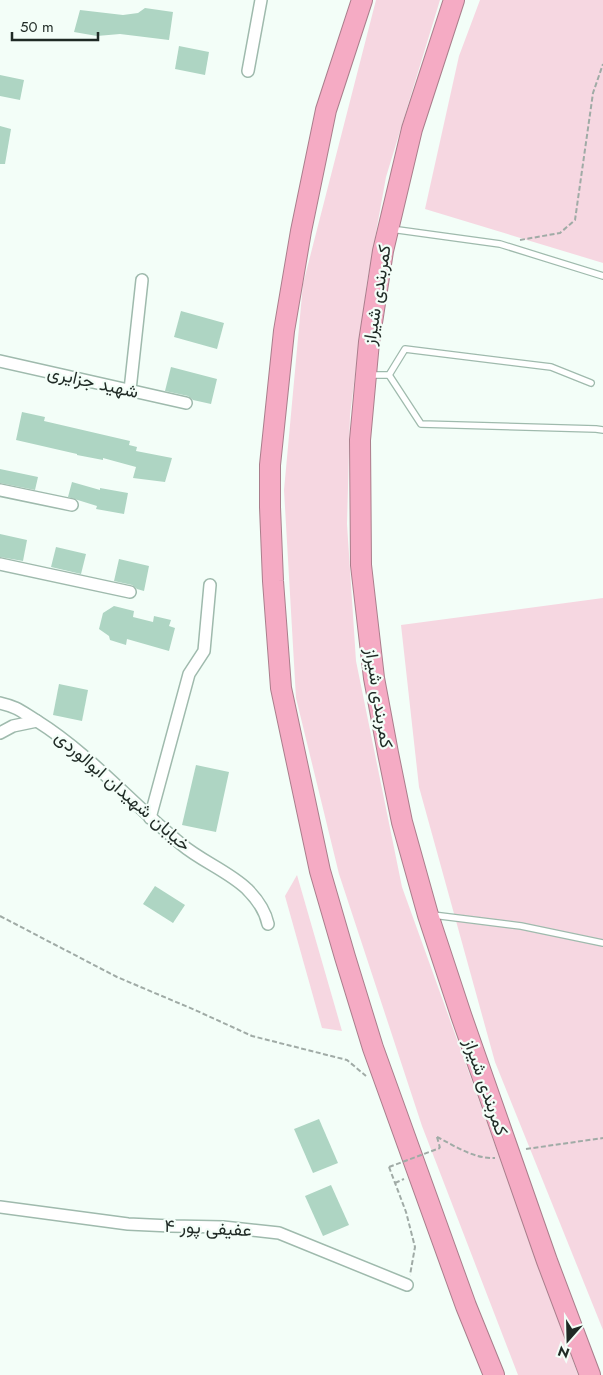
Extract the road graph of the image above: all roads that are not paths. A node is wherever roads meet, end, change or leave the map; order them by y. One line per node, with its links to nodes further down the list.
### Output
1 (261, 0): 4 (street)
2 (362, 0): 29 (highway)
3 (454, 0): 5 (highway, کمربندی شیراز)
4 (248, 72)
5 (388, 229): 6 (lane); 9 (highway, کمربندی شیراز)
6 (603, 276)
7 (142, 280): 12 (street)
8 (0, 361): 12 (street, شهید جزایری)
9 (366, 375): 10 (lane); 24 (highway, کمربندی شیراز)
10 (389, 376): 11 (lane); 14 (lane)
11 (591, 384)
12 (130, 390): 13 (street, شهید جزایری)
13 (186, 403)
14 (603, 430)
15 (0, 490): 16 (street)
16 (72, 505)
17 (0, 564): 19 (street)
18 (210, 585): 23 (street)
19 (130, 592)
20 (0, 703): 21 (street, خیابان شهیدان ابوالوردی)
21 (37, 721): 22 (street, خیابان شهیدان ابوالوردی); 23 (street, خیابان شهیدان ابوالوردی)
22 (0, 732)
23 (150, 818): 25 (street, خیابان شهیدان ابوالوردی)
24 (428, 915): 26 (lane); 30 (highway, کمربندی شیراز)
25 (268, 924)
26 (603, 943)
27 (0, 1207): 28 (street, عفیفی پور ۴)
28 (407, 1285)
29 (494, 1375)
30 (590, 1375)

